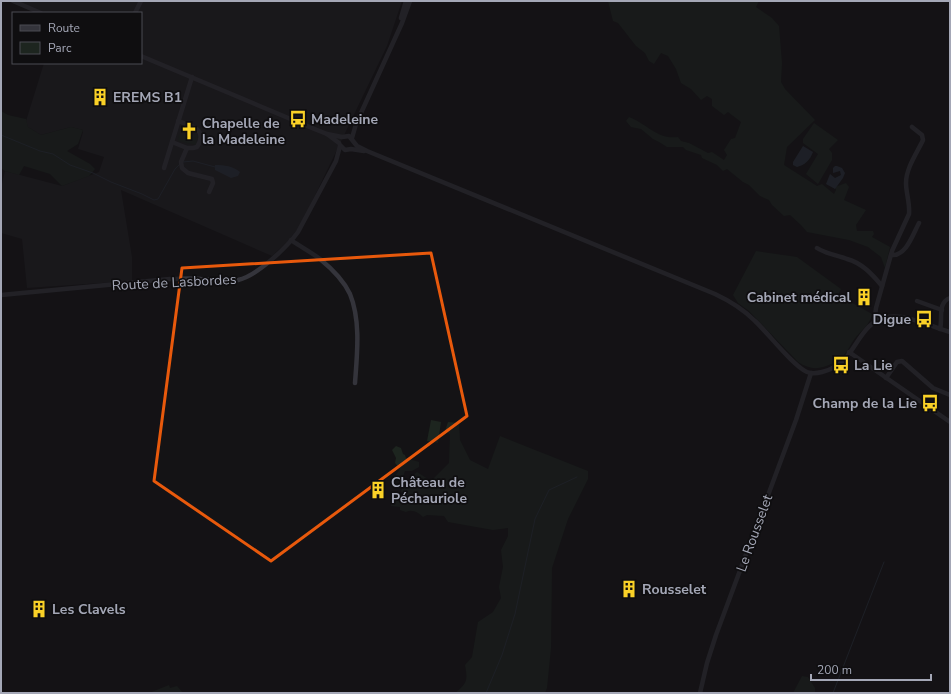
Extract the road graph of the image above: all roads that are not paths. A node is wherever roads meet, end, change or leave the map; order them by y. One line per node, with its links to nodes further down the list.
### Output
1 (13, 1): 5 (street)
2 (141, 1): 6 (street)
3 (406, 1): 7 (street)
4 (410, 1): 7 (street)
5 (39, 12)
6 (136, 12)
7 (396, 37): 13 (street)
8 (142, 56): 9 (street)
9 (192, 77): 10 (street); 12 (street)
10 (178, 122): 14 (street); 16 (street)
11 (912, 128): 26 (street)
12 (327, 134): 13 (street); 15 (street)
13 (349, 138): 15 (street, Route de Lasbordes); 17 (street); 19 (street)
14 (172, 142): 16 (street); 21 (street)
15 (340, 145): 18 (street); 20 (street, Route de Lasbordes)
16 (187, 148): 22 (street)
17 (351, 148): 18 (street); 19 (street)
18 (345, 150): 20 (street, Route de Lasbordes)
19 (367, 151): 36 (street)
20 (336, 161): 24 (street, Route de Lasbordes)
21 (164, 168)
22 (209, 192)
23 (919, 223): 26 (street)
24 (291, 240): 28 (street, Route de Lasbordes); 38 (street)
25 (817, 248): 27 (street)
26 (891, 255): 27 (street)
27 (882, 286): 32 (street)
28 (1, 295)
29 (950, 298): 31 (street)
30 (917, 301): 31 (street)
31 (942, 310): 33 (street)
32 (877, 321): 33 (street); 35 (street)
33 (940, 329): 34 (street)
34 (950, 332)
35 (849, 352): 36 (street); 37 (street)
36 (811, 373): 41 (street, Le Rousselet)
37 (886, 378): 39 (street); 40 (street)
38 (355, 383)
39 (950, 395)
40 (950, 422)
41 (700, 693)

